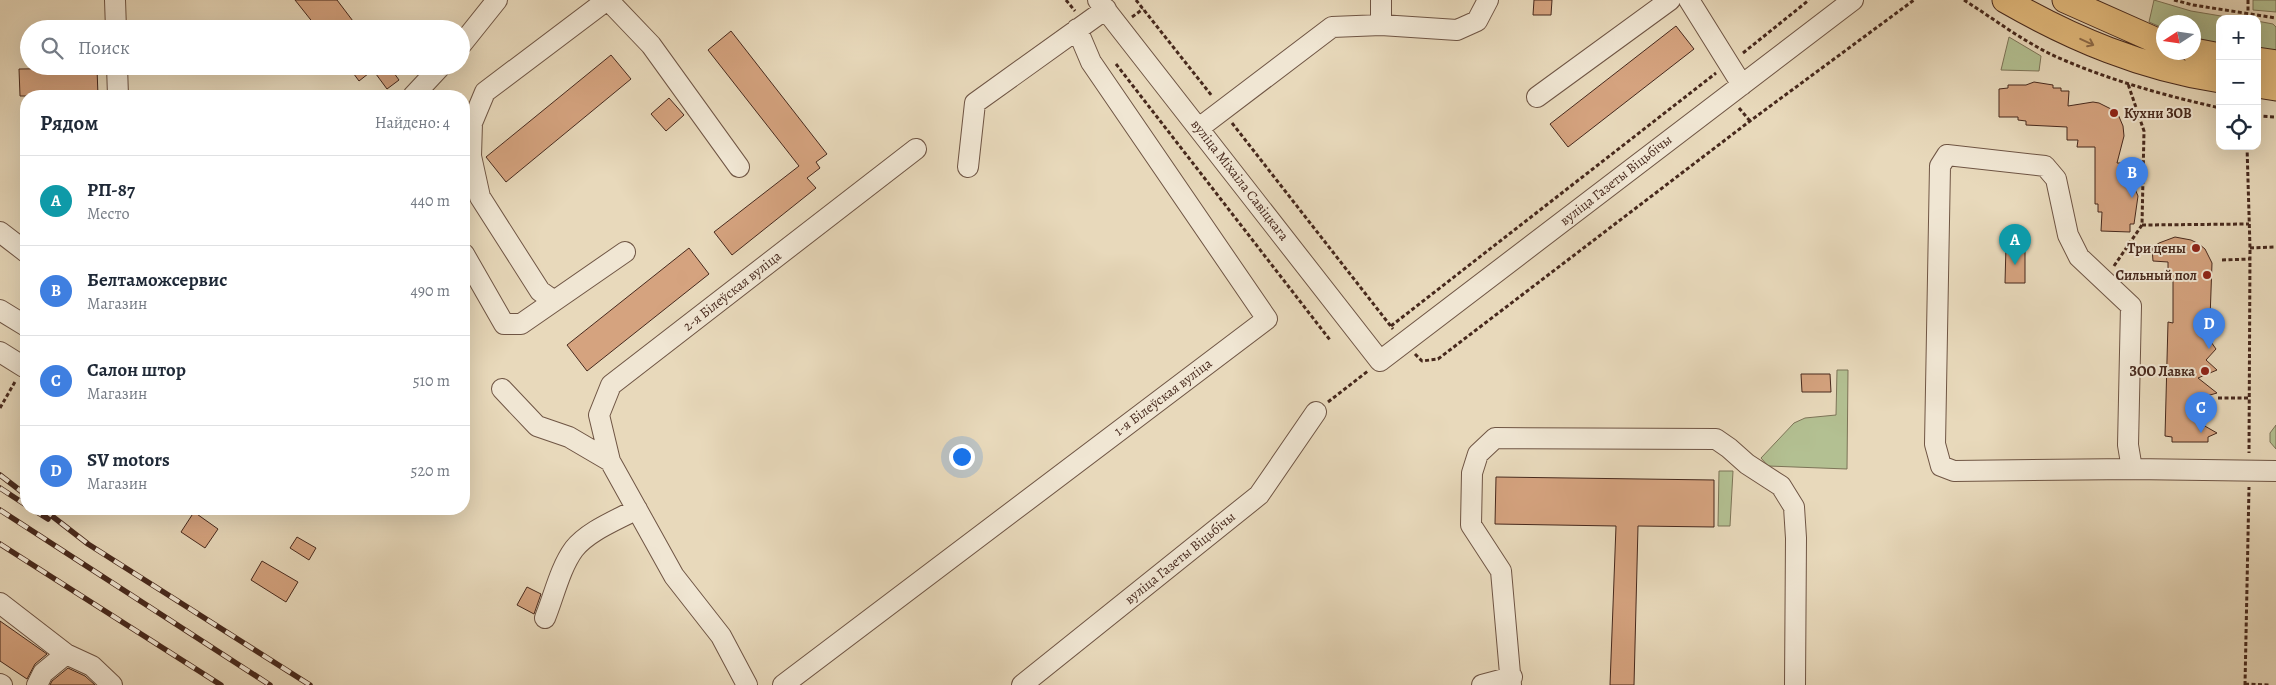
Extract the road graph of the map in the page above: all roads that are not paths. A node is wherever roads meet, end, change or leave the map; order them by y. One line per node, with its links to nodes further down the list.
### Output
1 (114, 0): 12 (street)
2 (497, 0): 15 (street)
3 (608, 0): 33 (street); 38 (street)
4 (1381, 0): 13 (street)
5 (1488, 0): 13 (street)
6 (1670, 0): 29 (street)
7 (1689, 0): 24 (street)
8 (1853, 0): 24 (street, вуліца Газеты Віцьбічы)
9 (2005, 0): 23 (main road, one-way to 23)
10 (2065, 0): 16 (main road)
11 (1102, 5): 14 (street); 30 (street, вуліца Міхаіла Савіцкага)
12 (115, 20)
13 (1381, 25): 30 (street)
14 (1081, 26): 32 (street); 57 (street, 1-я Білеўская вуліца)
15 (470, 33)
16 (2156, 40)
17 (2201, 52): 18 (main road)
18 (2216, 55)
19 (2261, 60): 20 (main road)
20 (2276, 62)
21 (117, 75): 27 (street)
22 (434, 75): 28 (street)
23 (2216, 79)
24 (1742, 85): 42 (street, вуліца Газеты Віцьбічы)
25 (2261, 86): 26 (main road)
26 (2276, 88)
27 (118, 90)
28 (421, 90)
29 (1537, 97)
30 (1199, 128): 42 (street, вуліца Міхаіла Савіцкага)
31 (916, 149): 46 (street, 2-я Білеўская вуліца)
32 (968, 166)
33 (739, 167)
34 (0, 232): 35 (street)
35 (20, 247)
36 (625, 252): 38 (street)
37 (470, 264): 38 (street)
38 (554, 301)
39 (0, 310): 40 (street)
40 (20, 322)
41 (0, 352): 43 (street)
42 (1380, 361)
43 (20, 362)
44 (502, 389): 46 (street)
45 (1316, 412): 58 (street, вуліца Газеты Віцьбічы)
46 (610, 461): 49 (street)
47 (2132, 469): 47 (street); 48 (street)
48 (2276, 470)
49 (637, 509): 51 (street); 56 (street)
50 (0, 603): 52 (street)
51 (545, 618)
52 (66, 654): 54 (street); 55 (street)
53 (1511, 681): 59 (street); 60 (street)
54 (37, 685)
55 (112, 685)
56 (747, 685)
57 (783, 685)
58 (1022, 685)
59 (1482, 685)
60 (1795, 685)

